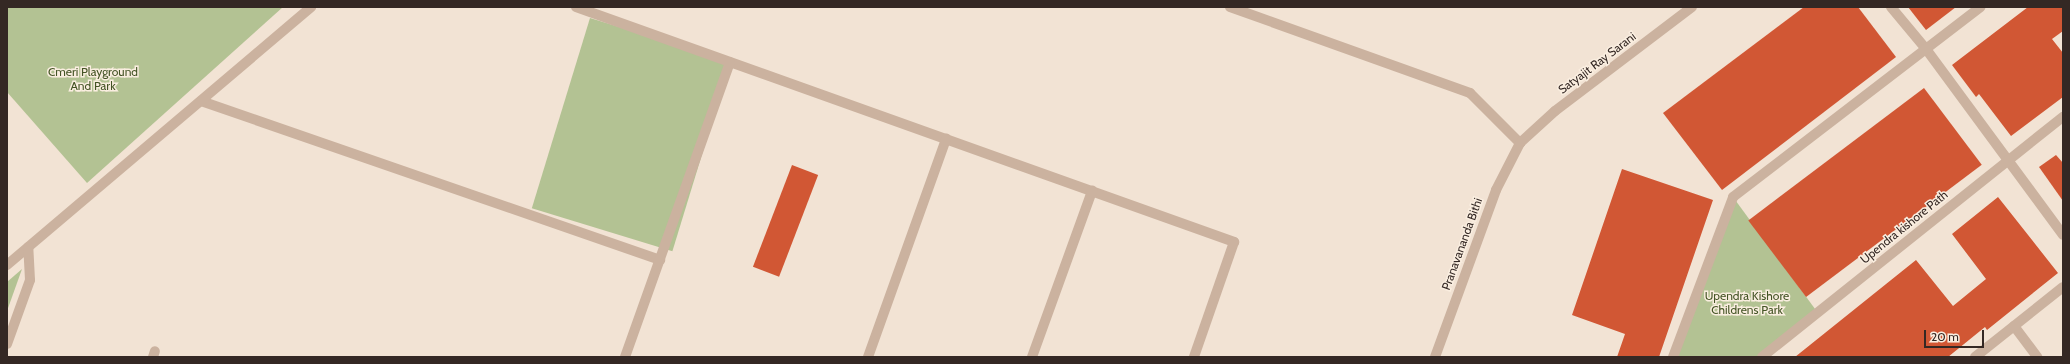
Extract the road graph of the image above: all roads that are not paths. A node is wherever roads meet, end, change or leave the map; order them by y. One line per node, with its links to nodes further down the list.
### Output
1 (311, 7): 9 (street)
2 (576, 7): 8 (street)
3 (1230, 7): 12 (street)
4 (1692, 7): 12 (street, Satyajit Ray Sarani)
5 (1891, 7): 7 (street)
6 (1981, 7): 7 (street)
7 (1926, 49): 13 (street); 27 (street)
8 (730, 62): 11 (street); 17 (street)
9 (201, 101): 16 (street); 17 (street)
10 (2063, 116): 13 (street, Upendra kishore Path)
11 (946, 139): 14 (street); 23 (street)
12 (1520, 143): 26 (street, Pranavananda Bithi)
13 (2007, 162): 15 (street); 28 (street, Upendra kishore Path)
14 (1092, 191): 24 (street); 25 (street)
15 (2063, 235)
16 (28, 246): 18 (street); 21 (street)
17 (660, 260): 22 (street)
18 (7, 265)
19 (2063, 287): 20 (street)
20 (2014, 326): 29 (street); 30 (street)
21 (7, 344)
22 (625, 357)
23 (868, 357)
24 (1032, 357)
25 (1194, 357)
26 (1434, 357)
27 (1673, 357)
28 (1762, 357)
29 (1975, 357)
30 (2037, 357)

